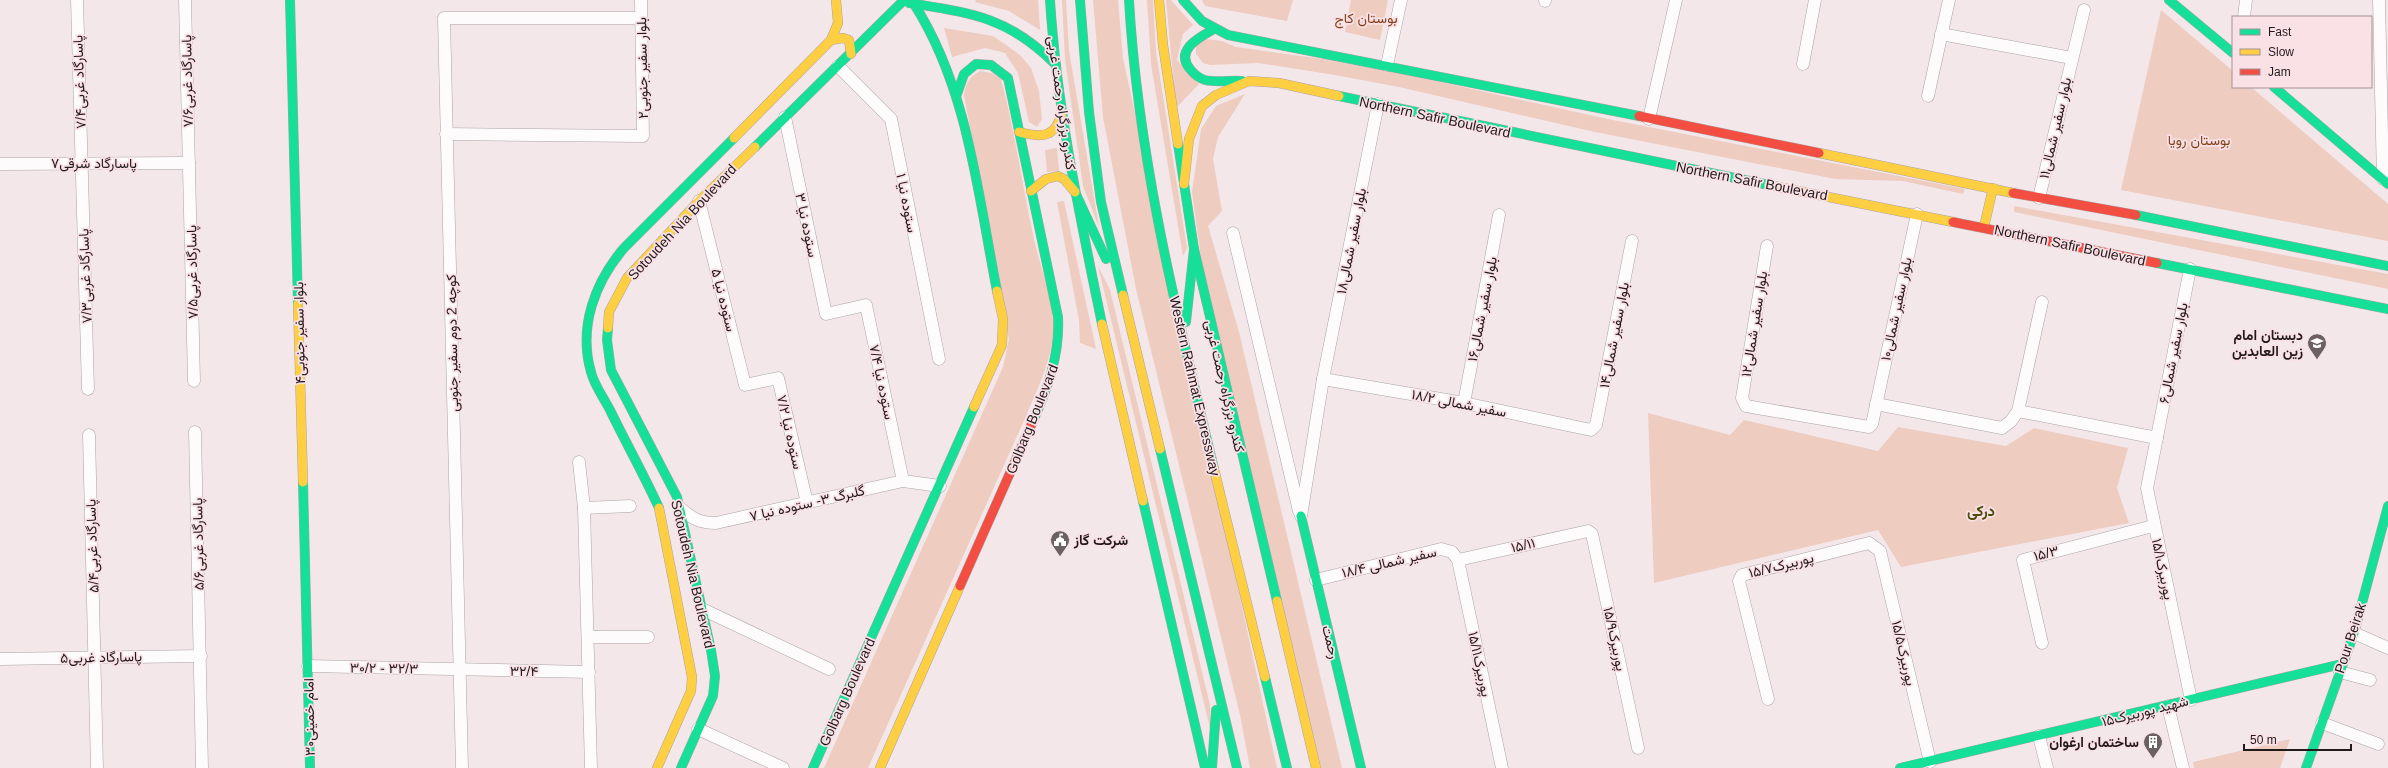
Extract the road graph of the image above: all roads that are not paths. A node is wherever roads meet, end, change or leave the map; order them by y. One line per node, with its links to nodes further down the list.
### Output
1 (77, 0): 45 (street, پاسارگاد غربی۷/۴)
2 (185, 0): 46 (street, پاسارگاد غربی۷/۶)
3 (290, 0): 107 (main road, بلوار سفیر جنوبی۴)
4 (641, 0): 24 (street, بلوار سفیر جنوبی۲)
5 (836, 0): 27 (main road, Sotoudeh Nia Boulevard)
6 (1050, 0): 31 (main road, کندرو بزرگراه رحمت غربی)
7 (1080, 0): 67 (main road)
8 (1129, 0): 70 (main road, Western Rahmat Expressway)
9 (1159, 0): 49 (main road, کندرو بزرگراه رحمت غربی)
10 (1183, 0): 25 (main road)
11 (1401, 0): 33 (street)
12 (1676, 0): 42 (street)
13 (1815, 0): 32 (street)
14 (1949, 0): 26 (street)
15 (2169, 0): 28 (main road)
16 (2246, 0): 23 (street)
17 (2379, 0): 48 (street)
18 (898, 1): 20 (main road); 29 (main road, Sotoudeh Nia Boulevard)
19 (966, 2): 21 (main road)
20 (914, 4): 21 (main road); 37 (main road, Golbarg Boulevard)
21 (942, 9): 31 (main road)
22 (2084, 10): 30 (street, بلوار سفیر شمالی۱۱)
23 (2244, 16)
24 (641, 18): 44 (street, کوچه 2 دوم سفیر جنوبی); 44 (street, بلوار سفیر جنوبی۲)
25 (1214, 29): 33 (main road); 35 (main road)
26 (1941, 34): 30 (street); 38 (street)
27 (831, 40): 29 (main road); 130 (main road, Sotoudeh Nia Boulevard)
28 (2232, 52)
29 (851, 54): 34 (main road, Sotoudeh Nia Boulevard)
30 (2072, 58): 53 (street, بلوار سفیر شمالی۱۱)
31 (1054, 63): 40 (main road, کندرو بزرگراه رحمت غربی)
32 (1804, 64)
33 (1387, 65): 42 (main road)
34 (838, 66): 41 (main road, Sotoudeh Nia Boulevard); 71 (street, ستوده نیا ۱)
35 (1249, 81): 39 (main road, Northern Safir Boulevard); 49 (main road, Northern Safir Boulevard)
36 (2275, 88): 48 (main road)
37 (957, 94): 43 (main road, Golbarg Boulevard); 86 (main road, Golbarg Boulevard)
38 (1928, 96)
39 (1378, 104): 55 (main road, Northern Safir Boulevard); 72 (street, بلوار سفیر شمالی۱۸)
40 (1062, 113): 43 (main road); 52 (main road, کندرو بزرگراه رحمت غربی)
41 (785, 117): 54 (main road, Sotoudeh Nia Boulevard); 69 (street, ستوده نیا ۳)
42 (1649, 120): 50 (main road)
43 (1019, 132): 51 (main road, Golbarg Boulevard)
44 (446, 134): 109 (street, کوچه 2 دوم سفیر جنوبی)
45 (82, 163): 46 (street, پاسارگاد شرقی۷); 47 (street, پاسارگاد شرقی۷); 75 (street, پاسارگاد غربی۷/۳)
46 (189, 163): 73 (street, پاسارگاد غربی۷/۵)
47 (0, 164)
48 (2386, 182)
49 (1184, 184): 61 (main road, کندرو بزرگراه رحمت غربی)
50 (1993, 188): 53 (main road); 57 (main road)
51 (1031, 191): 52 (main road); 134 (main road, Golbarg Boulevard)
52 (1075, 192): 67 (main road); 135 (main road, کندرو بزرگراه رحمت غربی)
53 (2039, 198): 62 (main road)
54 (699, 201): 74 (street, ستوده نیا ۵); 90 (main road, Sotoudeh Nia Boulevard)
55 (1916, 214): 57 (main road, Northern Safir Boulevard); 78 (street, بلوار سفیر شمالی۱۰)
56 (1499, 215): 77 (street, بلوار سفیر شمالی۱۶)
57 (1984, 227): 65 (main road, Northern Safir Boulevard)
58 (1233, 233): 92 (street)
59 (1632, 241): 80 (street, بلوار سفیر شمالی۱۴)
60 (1767, 246): 76 (street, بلوار سفیر شمالی۱۲)
61 (1194, 249): 70 (main road); 139 (main road, کندرو بزرگراه رحمت غربی)
62 (2345, 258): 63 (main road); 64 (main road)
63 (2388, 259)
64 (2388, 266)
65 (2190, 269): 68 (main road, Northern Safir Boulevard); 83 (street, بلوار سفیر شمالی۶)
66 (2042, 302): 79 (street)
67 (1128, 308): 113 (main road)
68 (2388, 309)
69 (844, 310): 85 (street, ستوده نیا ۷/۴)
70 (1184, 338): 138 (main road, Western Rahmat Expressway)
71 (938, 359)
72 (1323, 379): 77 (street, سفیر شمالی ۱۸/۲); 92 (street, بلوار سفیر شمالی۱۸)
73 (194, 381)
74 (761, 382): 87 (street, ستوده نیا ۷/۲)
75 (88, 389)
76 (1743, 402): 78 (street, بلوار سفیر شمالی۱۰)
77 (1464, 403): 80 (street, سفیر شمالی ۱۸/۲)
78 (1876, 404): 79 (street)
79 (2018, 411): 83 (street)
80 (1594, 428)
81 (196, 432): 104 (street, پاسارگاد غربی۵/۶)
82 (89, 435): 105 (street, پاسارگاد غربی۵/۴)
83 (2157, 438): 93 (street, پوربیرک۱۵/۱)
84 (579, 462): 91 (street)
85 (903, 481): 86 (street, گلبرگ ۳- ستوده نیا ۷); 87 (street, گلبرگ ۳- ستوده نیا ۷)
86 (940, 486): 133 (main road, Golbarg Boulevard)
87 (807, 503): 90 (street, گلبرگ ۳- ستوده نیا ۷)
88 (630, 506): 91 (street)
89 (2388, 506): 99 (main road, Pour Beirak)
90 (679, 507): 98 (main road, Sotoudeh Nia Boulevard)
91 (584, 508): 100 (street)
92 (1300, 516): 97 (main road, رحمت)
93 (2153, 526): 102 (street, ۱۵/۳); 115 (street, پوربیرک۱۵/۱)
94 (1588, 531): 96 (street, ۱۵/۱۱); 121 (street, پوربیرک۱۵/۹)
95 (1874, 546): 114 (street, پوربیرک۱۵/۷); 122 (street, پوربیرک۱۵/۵)
96 (1458, 560): 97 (street, سفیر شمالی ۱۸/۴); 141 (street, پوربیرک۱۵/۱۱)
97 (1316, 580): 140 (main road, رحمت)
98 (702, 610): 110 (street); 118 (main road, Sotoudeh Nia Boulevard)
99 (2354, 633): 103 (street); 108 (main road, Pour Beirak)
100 (588, 637): 101 (street); 111 (street)
101 (648, 637)
102 (2042, 643)
103 (2388, 648)
104 (201, 656): 105 (street, پاسارگاد غربی۵); 126 (street, پاسارگاد غربی۵/۶)
105 (95, 658): 106 (street, پاسارگاد غربی۵); 125 (street, پاسارگاد غربی۵/۴)
106 (0, 659)
107 (308, 666): 109 (street, ۳۰/۲ - ۳۲/۳); 127 (main road, امام خمینی۳۰)
108 (2341, 668): 112 (street); 115 (main road, شهید پوربیرک۱۵); 117 (main road, Pour Beirak)
109 (460, 669): 111 (street, ۳۲/۴); 128 (street, کوچه 2 دوم سفیر جنوبی)
110 (829, 669)
111 (589, 672): 129 (street)
112 (2370, 680)
113 (1218, 692): 136 (main road); 137 (main road)
114 (1768, 699)
115 (2191, 700): 116 (main road, شهید پوربیرک۱۵)
116 (2168, 706): 119 (main road, شهید پوربیرک۱۵); 143 (street)
117 (2322, 723): 120 (street); 124 (main road, Pour Beirak)
118 (698, 729): 131 (main road, Sotoudeh Nia Boulevard); 132 (street)
119 (2039, 736): 122 (main road, شهید پوربیرک۱۵); 142 (street)
120 (2378, 744)
121 (1638, 748)
122 (1930, 762): 123 (main road, شهید پوربیرک۱۵)
123 (1905, 767)
124 (2308, 767)
125 (97, 768)
126 (202, 768)
127 (310, 768)
128 (462, 768)
129 (591, 768)
130 (657, 768)
131 (681, 768)
132 (783, 768)
133 (813, 768)
134 (880, 768)
135 (1205, 768)
136 (1212, 768)
137 (1237, 768)
138 (1287, 768)
139 (1316, 768)
140 (1361, 768)
141 (1502, 768)
142 (2047, 768)
143 (2184, 768)

